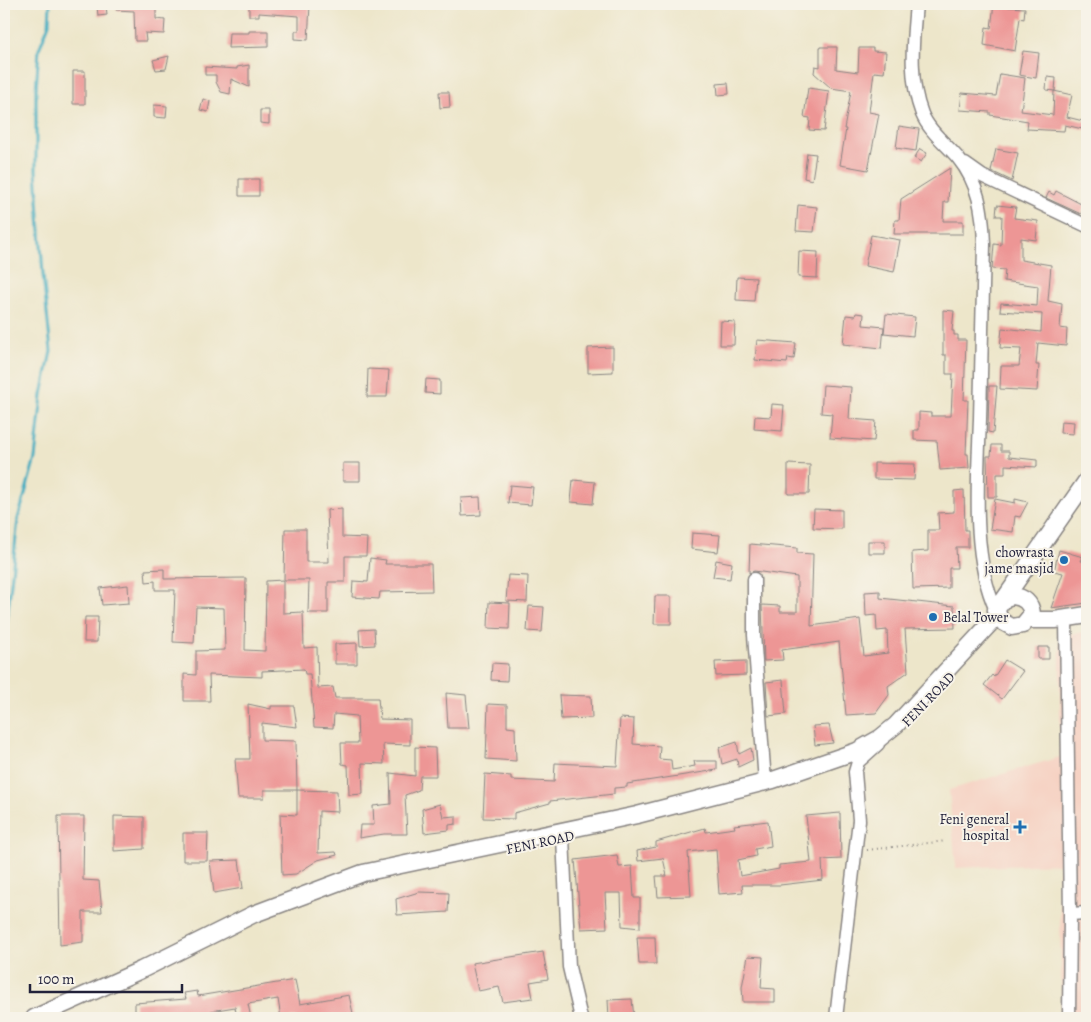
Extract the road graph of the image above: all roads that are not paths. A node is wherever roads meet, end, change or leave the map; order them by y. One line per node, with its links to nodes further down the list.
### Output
1 (916, 4): 2 (street)
2 (959, 160): 3 (street); 7 (street)
3 (1087, 226)
4 (1087, 480): 7 (main road)
5 (1087, 492): 7 (main road, FENI ROAD)
6 (754, 579): 12 (street)
7 (1004, 608): 10 (main road); 10 (main road); 11 (main road, FENI ROAD); 12 (main road)
8 (1087, 615): 9 (main road)
9 (1066, 619): 10 (main road); 15 (street)
10 (1029, 620)
11 (878, 744): 13 (main road, FENI ROAD); 19 (street)
12 (765, 782): 16 (main road)
13 (563, 837): 17 (main road, FENI ROAD); 18 (street)
14 (1087, 913): 15 (street)
15 (1070, 914): 20 (street)
16 (34, 1018)
17 (47, 1018)
18 (581, 1018)
19 (836, 1018)
20 (1068, 1018)

